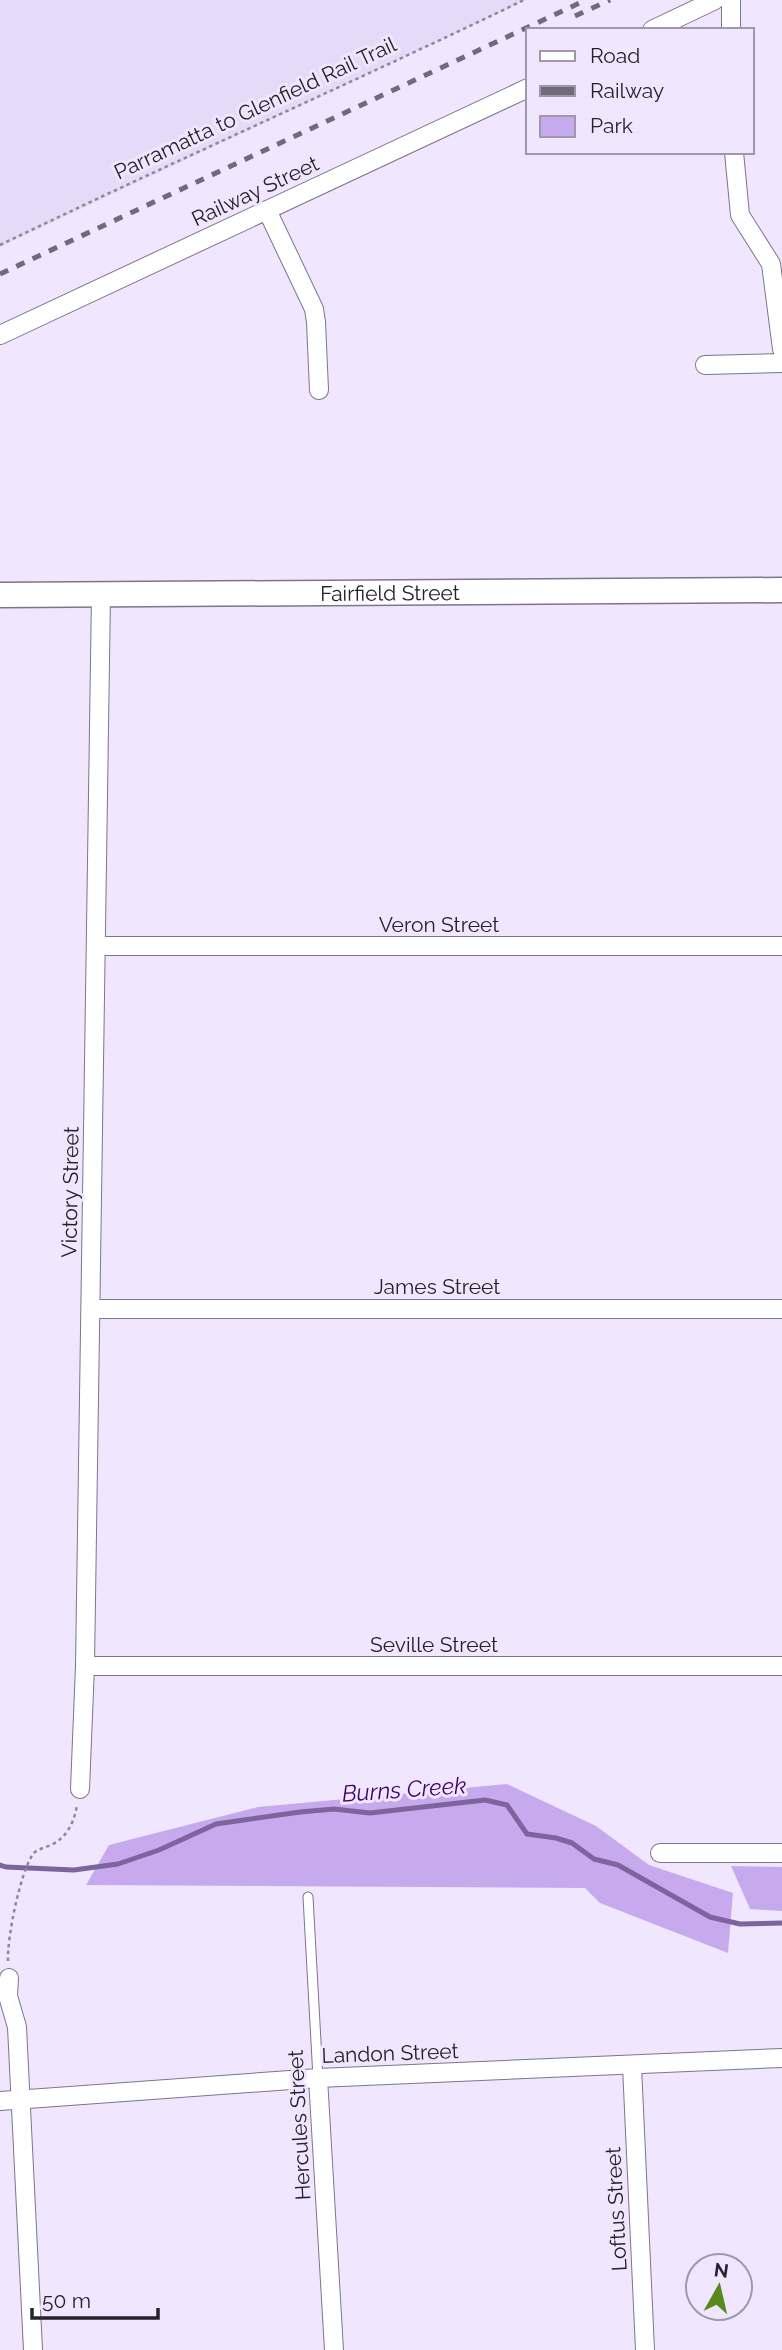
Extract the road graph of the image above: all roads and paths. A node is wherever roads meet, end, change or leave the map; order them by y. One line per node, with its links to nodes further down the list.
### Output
1 (524, 0): 9 (path, Parramatta to Glenfield Rail Trail)
2 (715, 0): 4 (street)
3 (730, 0): 5 (street)
4 (656, 28)
5 (731, 28)
6 (526, 89): 8 (street, Railway Street)
7 (734, 154): 11 (street)
8 (267, 210): 10 (street, Railway Street); 14 (street)
9 (0, 245)
10 (0, 335)
11 (782, 349)
12 (782, 363): 13 (street)
13 (705, 365)
14 (319, 390)
15 (782, 590): 16 (main road, Fairfield Street)
16 (101, 594): 17 (main road, Fairfield Street); 18 (street, Victory Street)
17 (0, 595)
18 (96, 946): 19 (street, Veron Street); 20 (street, Victory Street)
19 (782, 946)
20 (91, 1309): 21 (street, James Street); 22 (street, Victory Street)
21 (782, 1309)
22 (85, 1666): 23 (street, Seville Street); 24 (street, Victory Street)
23 (782, 1666)
24 (80, 1790): 28 (path)
25 (660, 1853): 26 (street)
26 (782, 1853)
27 (309, 1898): 31 (lane, Hercules Street)
28 (9, 1978): 32 (street)
29 (782, 2058): 30 (street, Landon Street)
30 (632, 2066): 31 (street, Landon Street); 36 (street, Loftus Street)
31 (318, 2078): 32 (street, Landon Street); 35 (street, Hercules Street)
32 (22, 2100): 33 (street, Landon Street); 34 (street)
33 (0, 2101)
34 (33, 2350)
35 (334, 2350)
36 (645, 2350)

